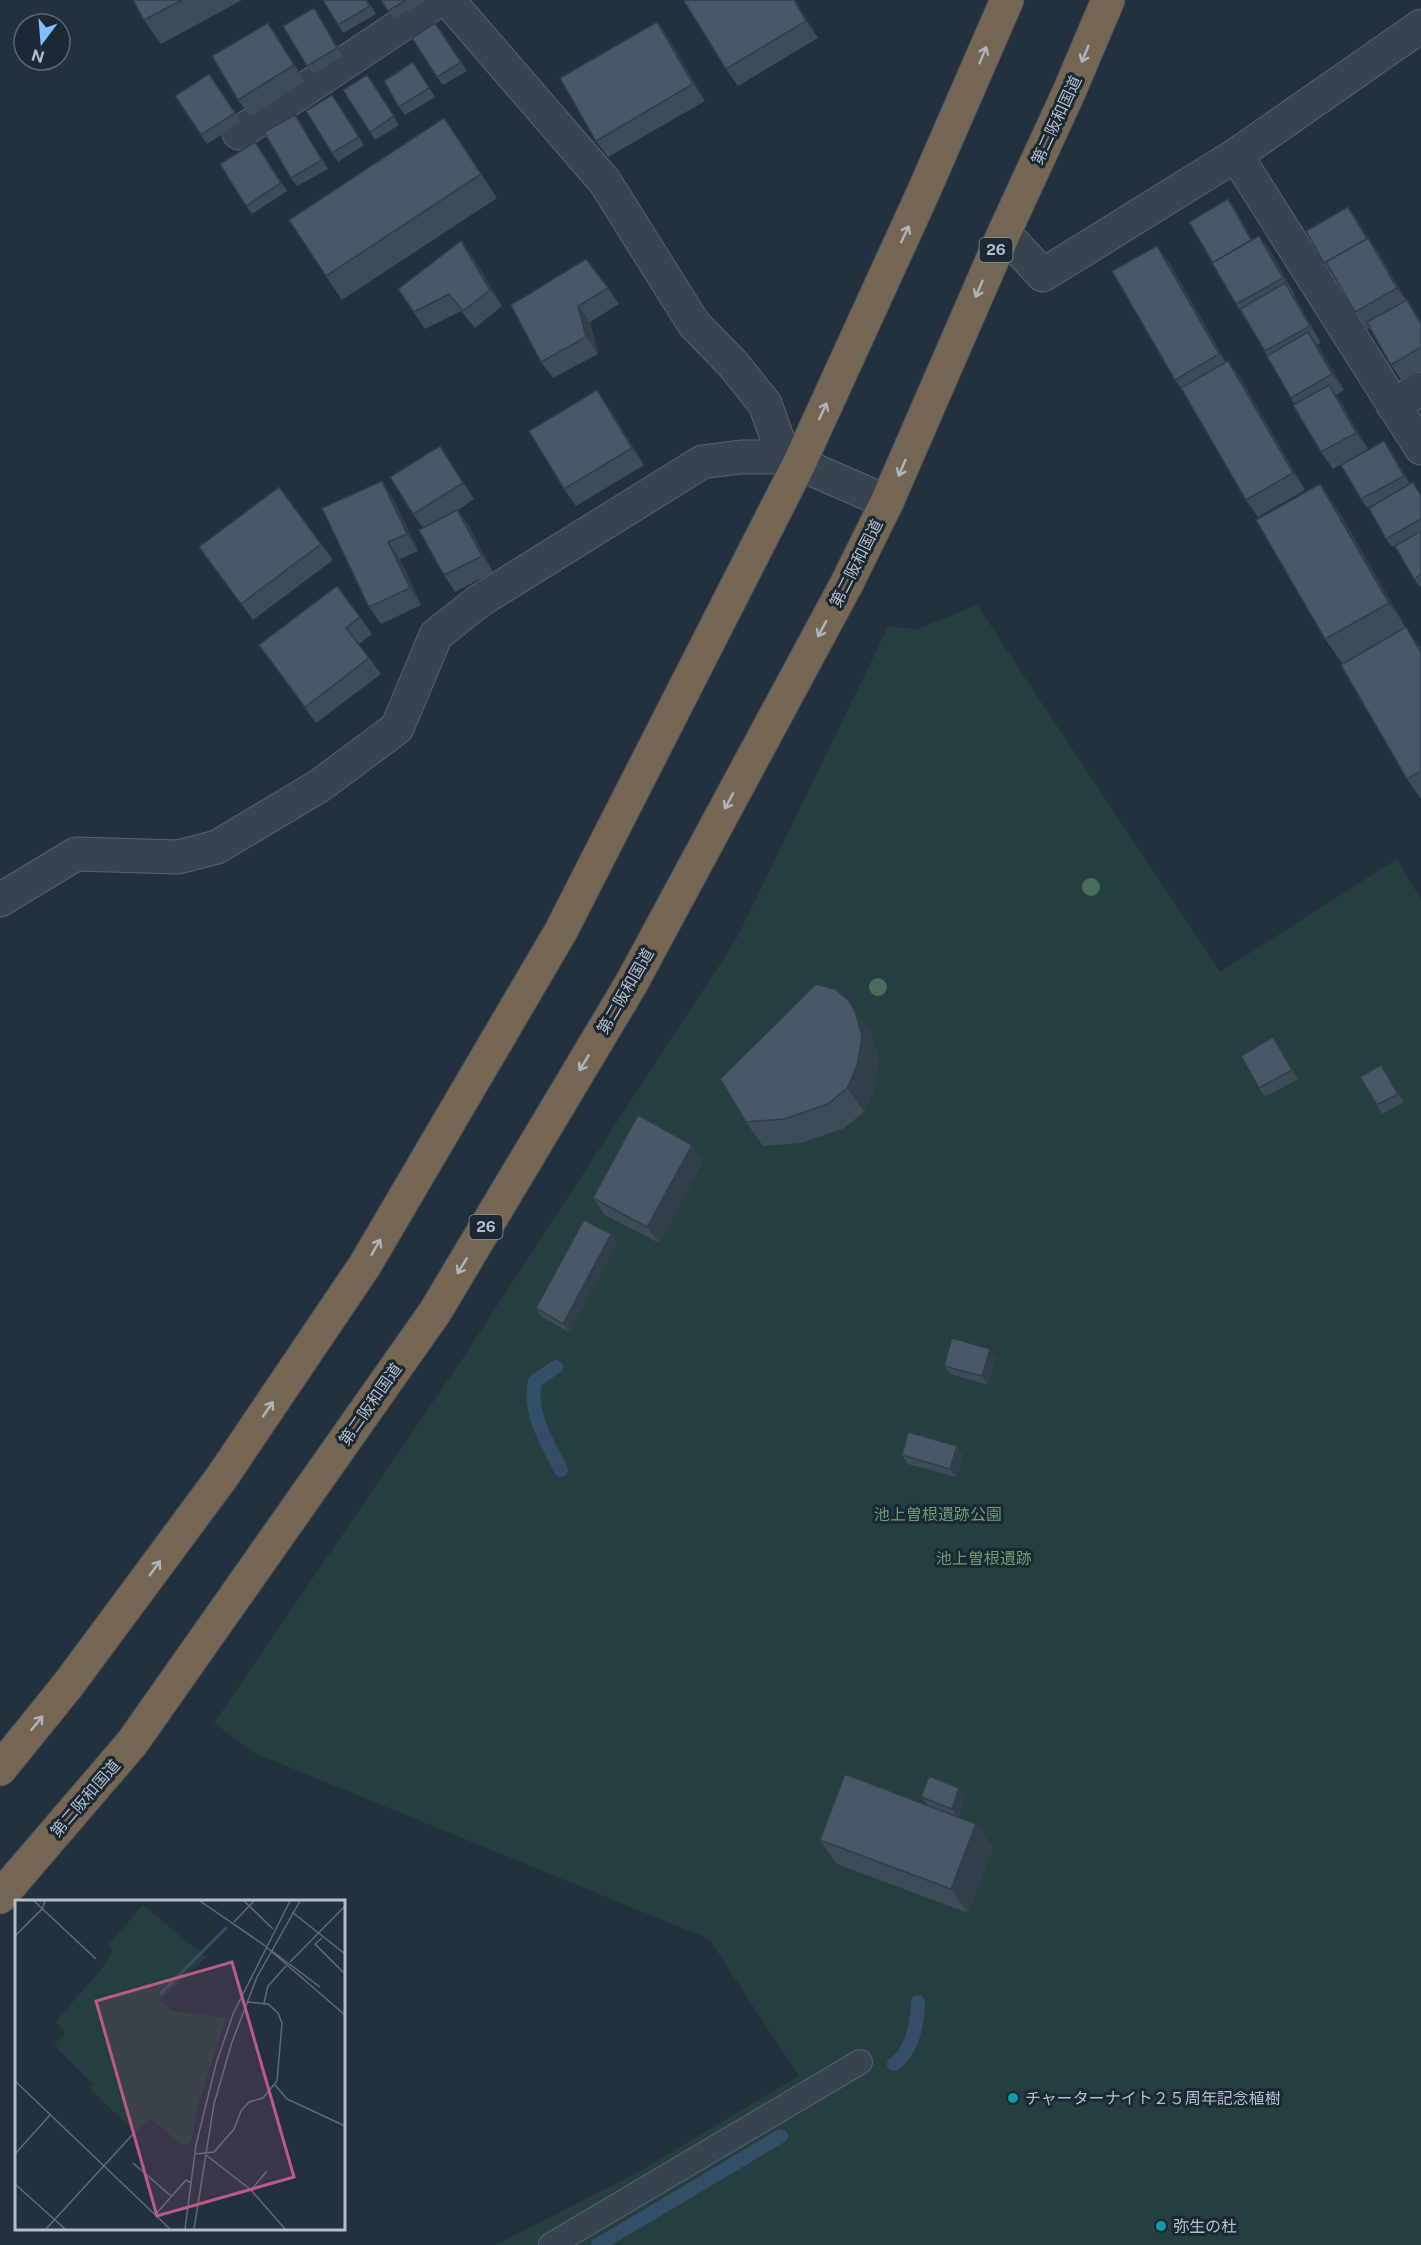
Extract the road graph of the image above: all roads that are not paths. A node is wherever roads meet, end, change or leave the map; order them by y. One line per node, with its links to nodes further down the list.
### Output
1 (439, 0): 6 (street)
2 (448, 0): 11 (street)
3 (1007, 0): 11 (highway, one-way to 3)
4 (1108, 0): 8 (highway, 第二阪和国道 / 26, one-way to 8)
5 (1421, 26): 7 (street)
6 (240, 133)
7 (1236, 155): 8 (street); 9 (street)
8 (1004, 233): 12 (highway, 第二阪和国道 / 26, one-way to 12)
9 (1407, 397): 10 (street)
10 (1421, 448)
11 (791, 461): 12 (street); 13 (street); 14 (highway, one-way to 11)
12 (887, 502): 15 (highway, 第二阪和国道 / 26, one-way to 15)
13 (0, 900)
14 (0, 1769)
15 (0, 1897)
16 (860, 2062): 17 (lane)
17 (551, 2245)

